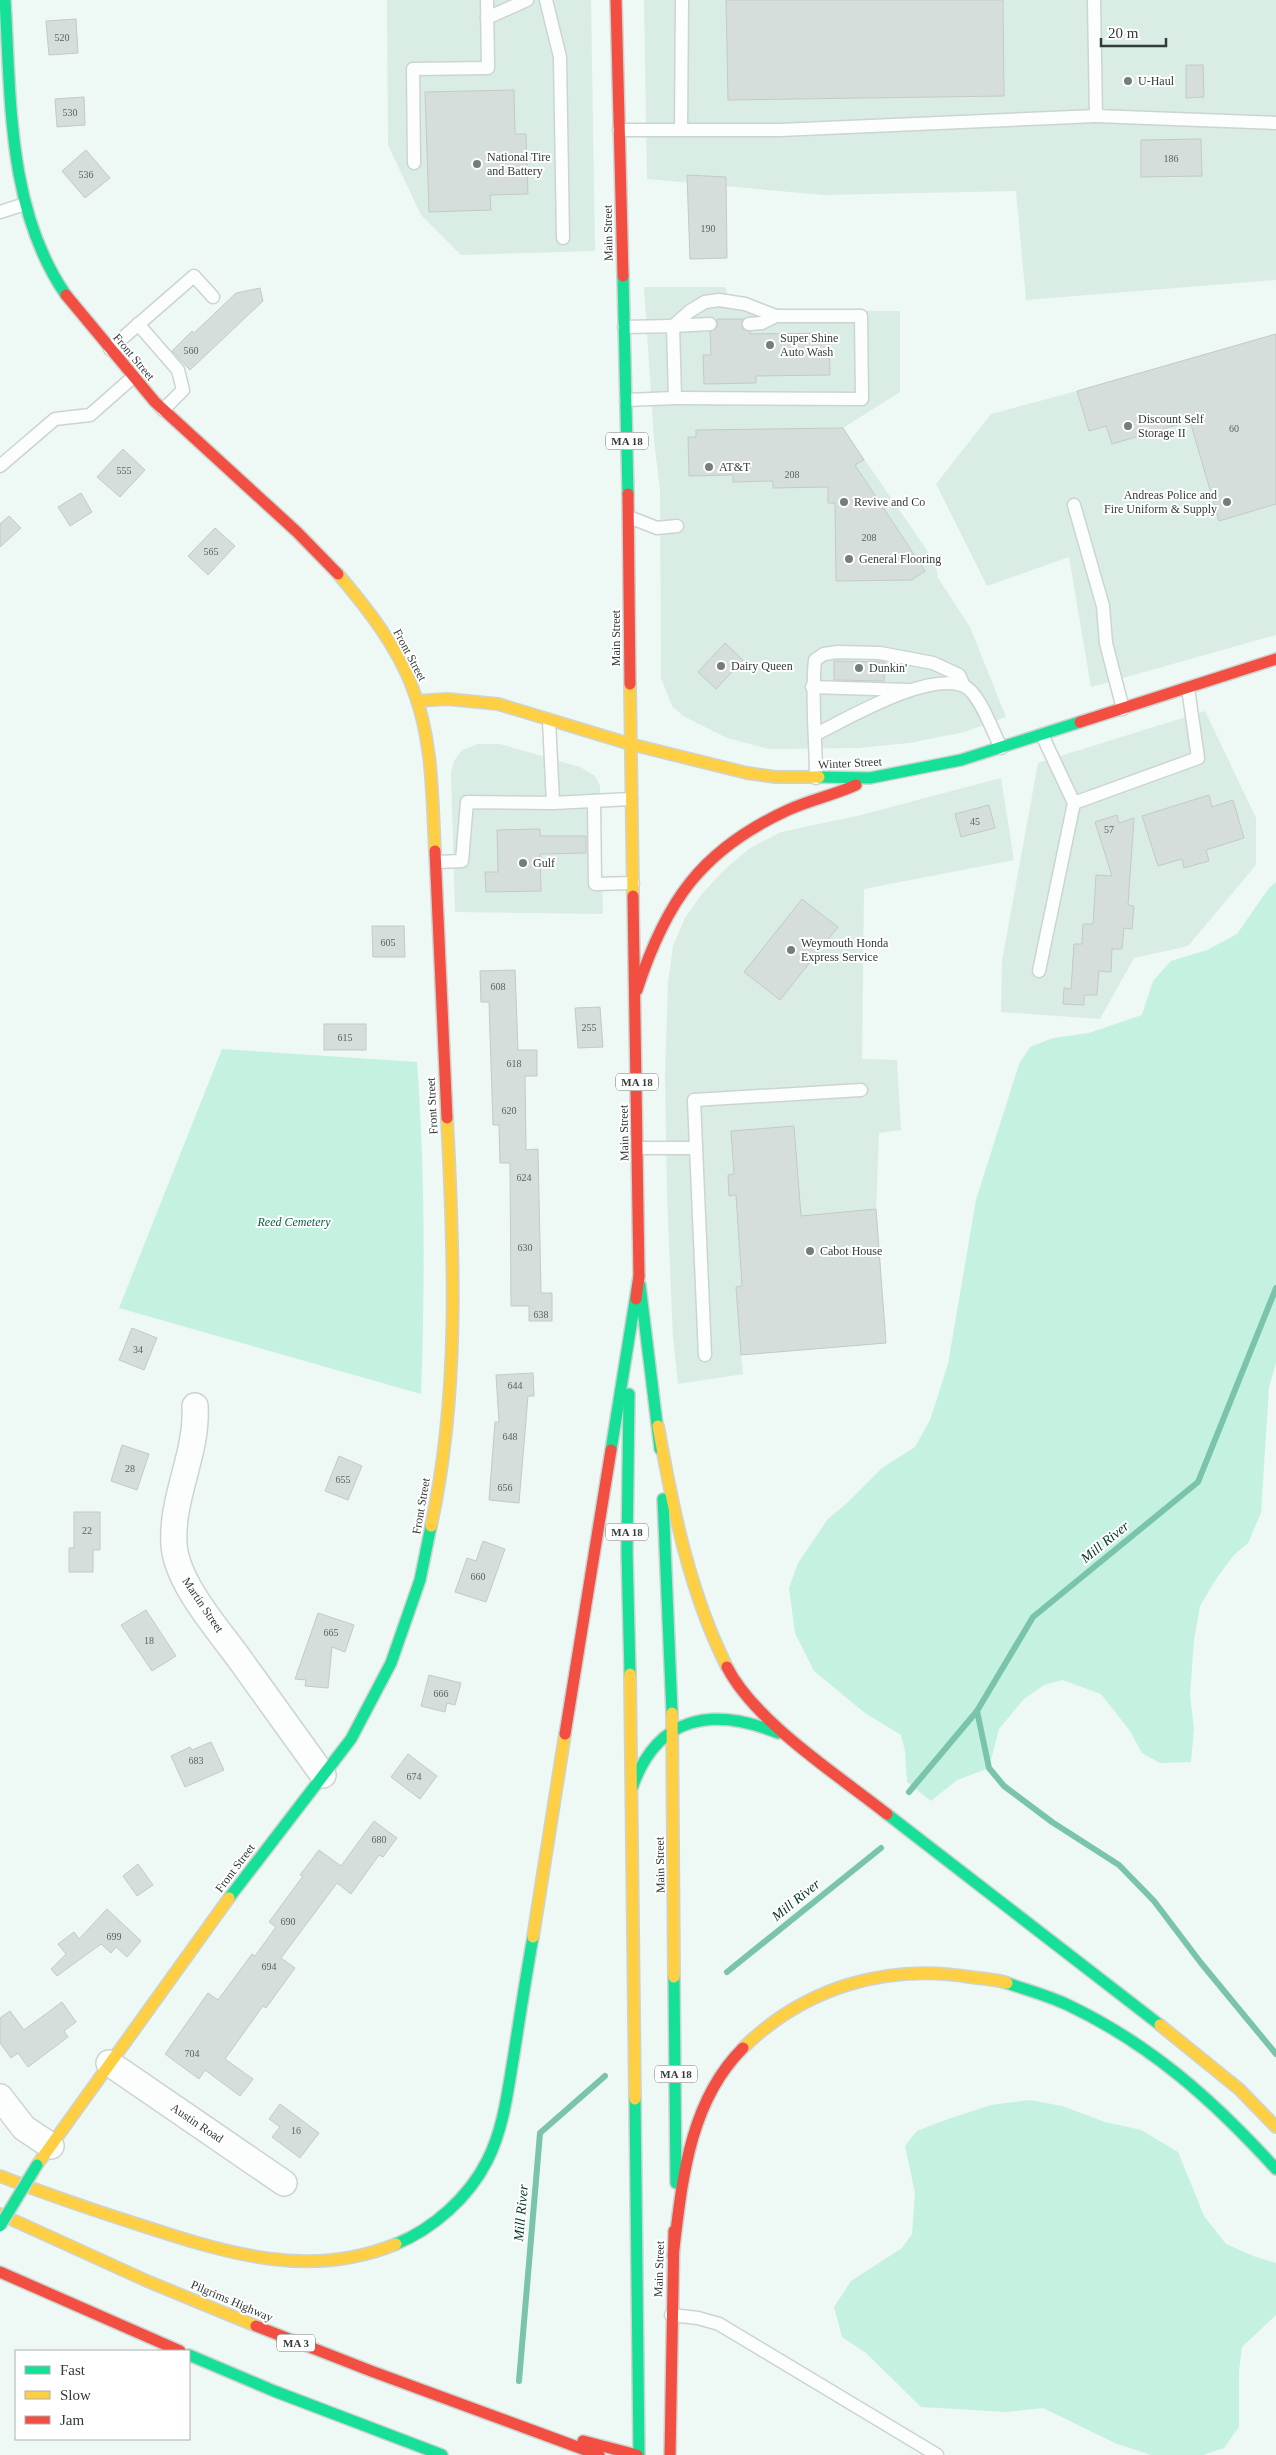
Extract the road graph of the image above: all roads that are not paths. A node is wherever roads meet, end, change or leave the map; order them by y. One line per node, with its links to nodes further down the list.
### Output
1 (5, 0): 10 (main road, Front Street)
2 (487, 0): 8 (lane)
3 (527, 0): 8 (lane)
4 (546, 0): 17 (lane)
5 (616, 0): 12 (main road, Main Street / MA 18)
6 (682, 0): 13 (lane)
7 (1094, 0): 9 (lane)
8 (487, 18): 14 (lane)
9 (1096, 116): 11 (lane); 13 (lane)
10 (7, 117): 15 (main road, Front Street)
11 (1276, 123)
12 (619, 130): 13 (lane); 24 (main road, Main Street / MA 18)
13 (681, 130)
14 (414, 163)
15 (25, 204): 16 (lane); 25 (main road, Front Street)
16 (0, 212)
17 (563, 238)
18 (213, 297): 20 (lane)
19 (776, 316): 22 (lane); 23 (lane); 27 (lane)
20 (138, 324): 25 (lane); 29 (lane)
21 (710, 324): 23 (lane)
22 (749, 324)
23 (673, 326): 24 (lane); 27 (lane)
24 (624, 327): 28 (main road, Main Street / MA 18)
25 (110, 349): 26 (main road, Front Street)
26 (132, 378): 29 (main road, Front Street); 30 (lane)
27 (676, 398): 28 (lane)
28 (626, 400): 32 (main road, Main Street / MA 18)
29 (164, 410): 39 (main road, Front Street)
30 (0, 466)
31 (1074, 505): 40 (lane)
32 (629, 517): 33 (lane); 44 (main road, Main Street / MA 18)
33 (677, 526)
34 (1276, 659): 37 (main road, Winter Street)
35 (964, 686): 36 (lane); 38 (lane); 45 (lane)
36 (812, 687): 38 (lane); 42 (lane)
37 (1188, 688): 40 (main road, Winter Street); 51 (lane)
38 (909, 690): 42 (lane)
39 (417, 701): 41 (main road, Winter Street); 52 (main road, Front Street)
40 (1123, 709): 43 (main road, Winter Street)
41 (549, 720): 44 (main road, Winter Street); 50 (lane)
42 (816, 734): 46 (lane)
43 (1042, 735): 45 (main road, Winter Street); 51 (lane)
44 (630, 744): 46 (main road, Winter Street); 48 (main road, Main Street / MA 18)
45 (1001, 748): 47 (main road, Winter Street)
46 (816, 778): 47 (main road, Winter Street)
47 (870, 778): 55 (main road)
48 (631, 799): 49 (lane); 53 (main road, Main Street / MA 18)
49 (594, 801): 50 (lane); 53 (lane)
50 (553, 802): 52 (lane)
51 (1074, 802): 54 (lane)
52 (436, 862): 65 (main road, Front Street)
53 (633, 883): 55 (main road, Main Street / MA 18)
54 (1039, 971)
55 (635, 997): 57 (main road, Main Street / MA 18)
56 (860, 1090): 58 (lane)
57 (638, 1148): 58 (lane); 59 (main road, Main Street / MA 18)
58 (696, 1148): 60 (lane)
59 (639, 1276): 62 (main road, Main Street / MA 18); 66 (main road, Main Street / MA 18); 72 (main road)
60 (704, 1355)
61 (195, 1406): 65 (street, Martin Street)
62 (658, 1426): 63 (main road, Main Street / MA 18); 64 (main road)
63 (672, 1730): 64 (main road); 66 (main road); 76 (main road, Main Street / MA 18)
64 (805, 1750): 69 (main road)
65 (323, 1775): 67 (main road, Front Street)
66 (632, 1788): 84 (main road, Main Street / MA 18)
67 (109, 2063): 70 (main road, Front Street); 73 (street, Austin Road)
68 (0, 2097): 70 (street)
69 (1276, 2127)
70 (44, 2156): 75 (main road, Front Street, bridge)
71 (1276, 2168): 76 (main road)
72 (0, 2176)
73 (284, 2183)
74 (0, 2214): 81 (main road, Pilgrims Highway / MA 3)
75 (0, 2226)
76 (673, 2256): 78 (main road, Main Street / MA 18)
77 (0, 2272): 79 (main road)
78 (671, 2315): 85 (main road, Main Street / MA 18); 86 (lane)
79 (178, 2350)
80 (190, 2355): 82 (main road)
81 (437, 2397): 83 (main road, Pilgrims Highway / MA 3); 84 (main road)
82 (442, 2455)
83 (599, 2455)
84 (638, 2455)
85 (670, 2455)
86 (937, 2455)

